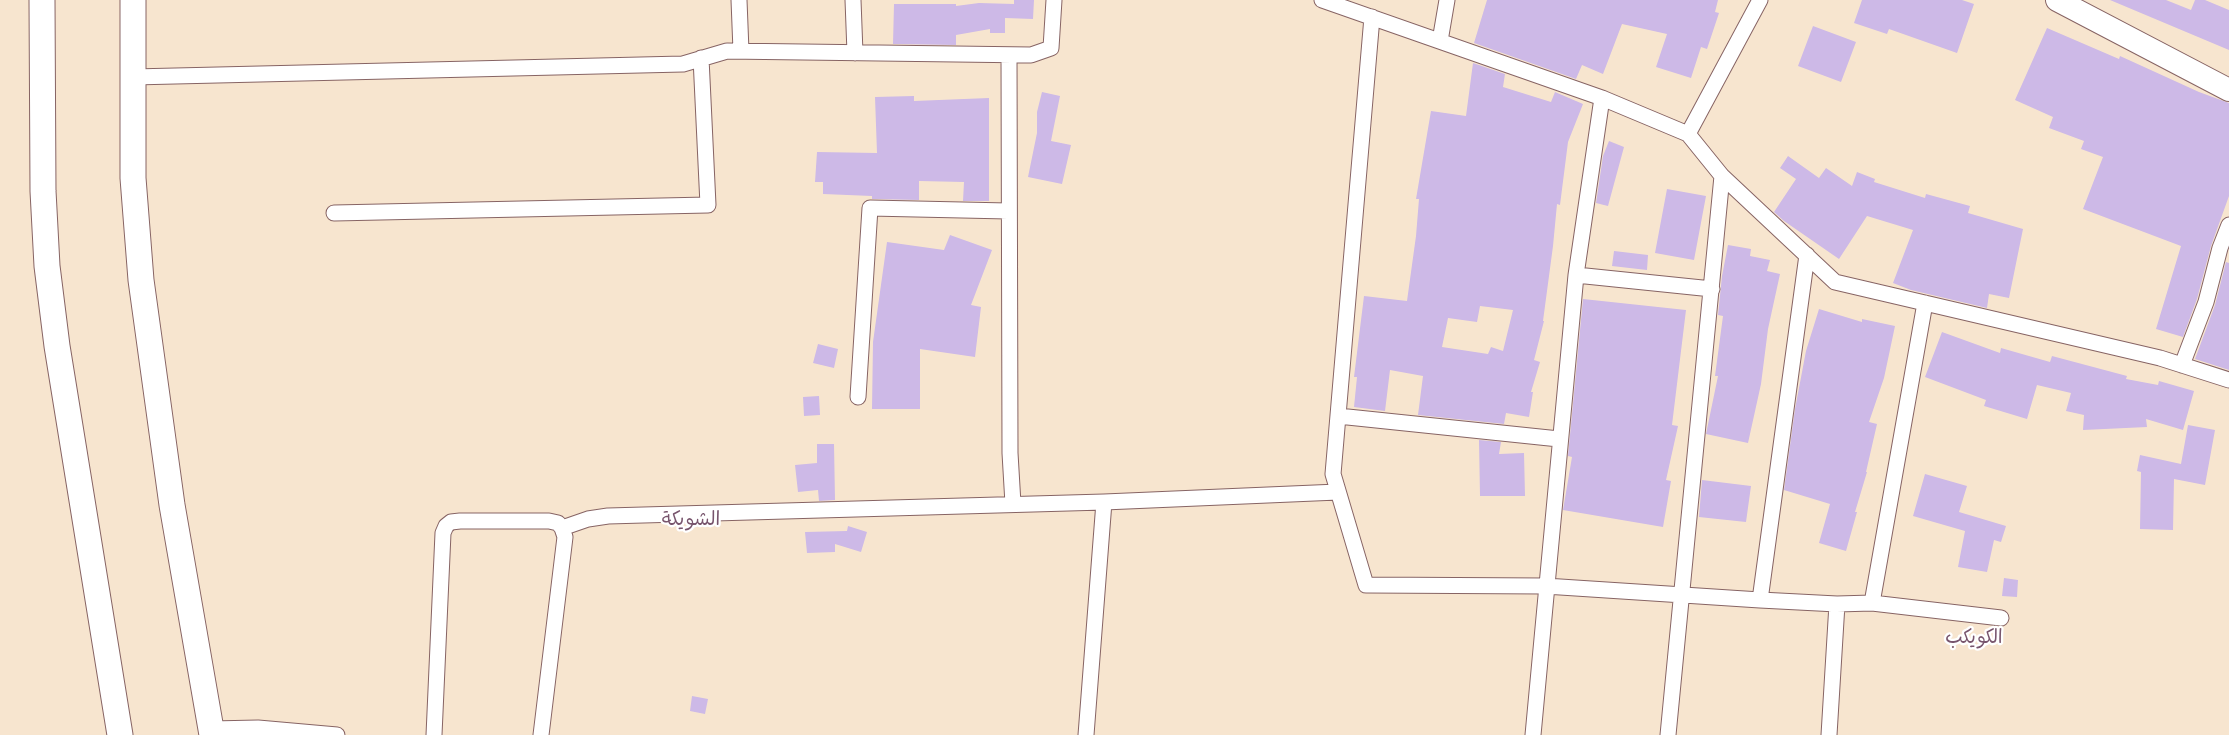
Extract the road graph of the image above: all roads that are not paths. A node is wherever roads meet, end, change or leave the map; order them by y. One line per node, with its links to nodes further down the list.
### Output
1 (42, 0): 44 (main road)
2 (134, 0): 16 (main road)
3 (739, 0): 12 (street)
4 (853, 0): 13 (street)
5 (1054, 0): 14 (street)
6 (1322, 0): 10 (street)
7 (1447, 0): 11 (street)
8 (1760, 0): 19 (street)
9 (2057, 0): 17 (street)
10 (1372, 17): 11 (street); 31 (street)
11 (1440, 42): 18 (street)
12 (741, 51): 13 (street); 15 (street)
13 (855, 53): 14 (street)
14 (1010, 55): 21 (street)
15 (702, 58): 16 (street); 22 (street)
16 (133, 77): 43 (main road)
17 (2229, 90)
18 (1602, 98): 19 (street); 25 (street)
19 (1688, 134): 20 (street)
20 (1722, 176): 24 (street); 26 (street)
21 (1008, 211): 30 (street); 35 (street)
22 (334, 213)
23 (2229, 225): 28 (street)
24 (1807, 255): 27 (street); 39 (street)
25 (1576, 275): 26 (street); 32 (street)
26 (1712, 289): 38 (street)
27 (1925, 303): 28 (street); 40 (street)
28 (2182, 365): 29 (street)
29 (2229, 380)
30 (858, 397)
31 (1338, 416): 32 (street); 33 (street)
32 (1560, 439): 37 (street)
33 (1338, 492): 34 (street); 37 (street)
34 (1104, 502): 35 (street); 48 (street)
35 (1013, 504): 36 (street)
36 (562, 528): 46 (street); 47 (street)
37 (1546, 586): 38 (street); 49 (street)
38 (1682, 595): 39 (street); 50 (street)
39 (1760, 600): 41 (street)
40 (1872, 603): 41 (street); 42 (street)
41 (1837, 604): 51 (street)
42 (2001, 618)
43 (211, 732): 45 (street)
44 (120, 735)
45 (337, 735)
46 (434, 735)
47 (541, 735)
48 (1086, 735)
49 (1533, 735)
50 (1668, 735)
51 (1829, 735)

